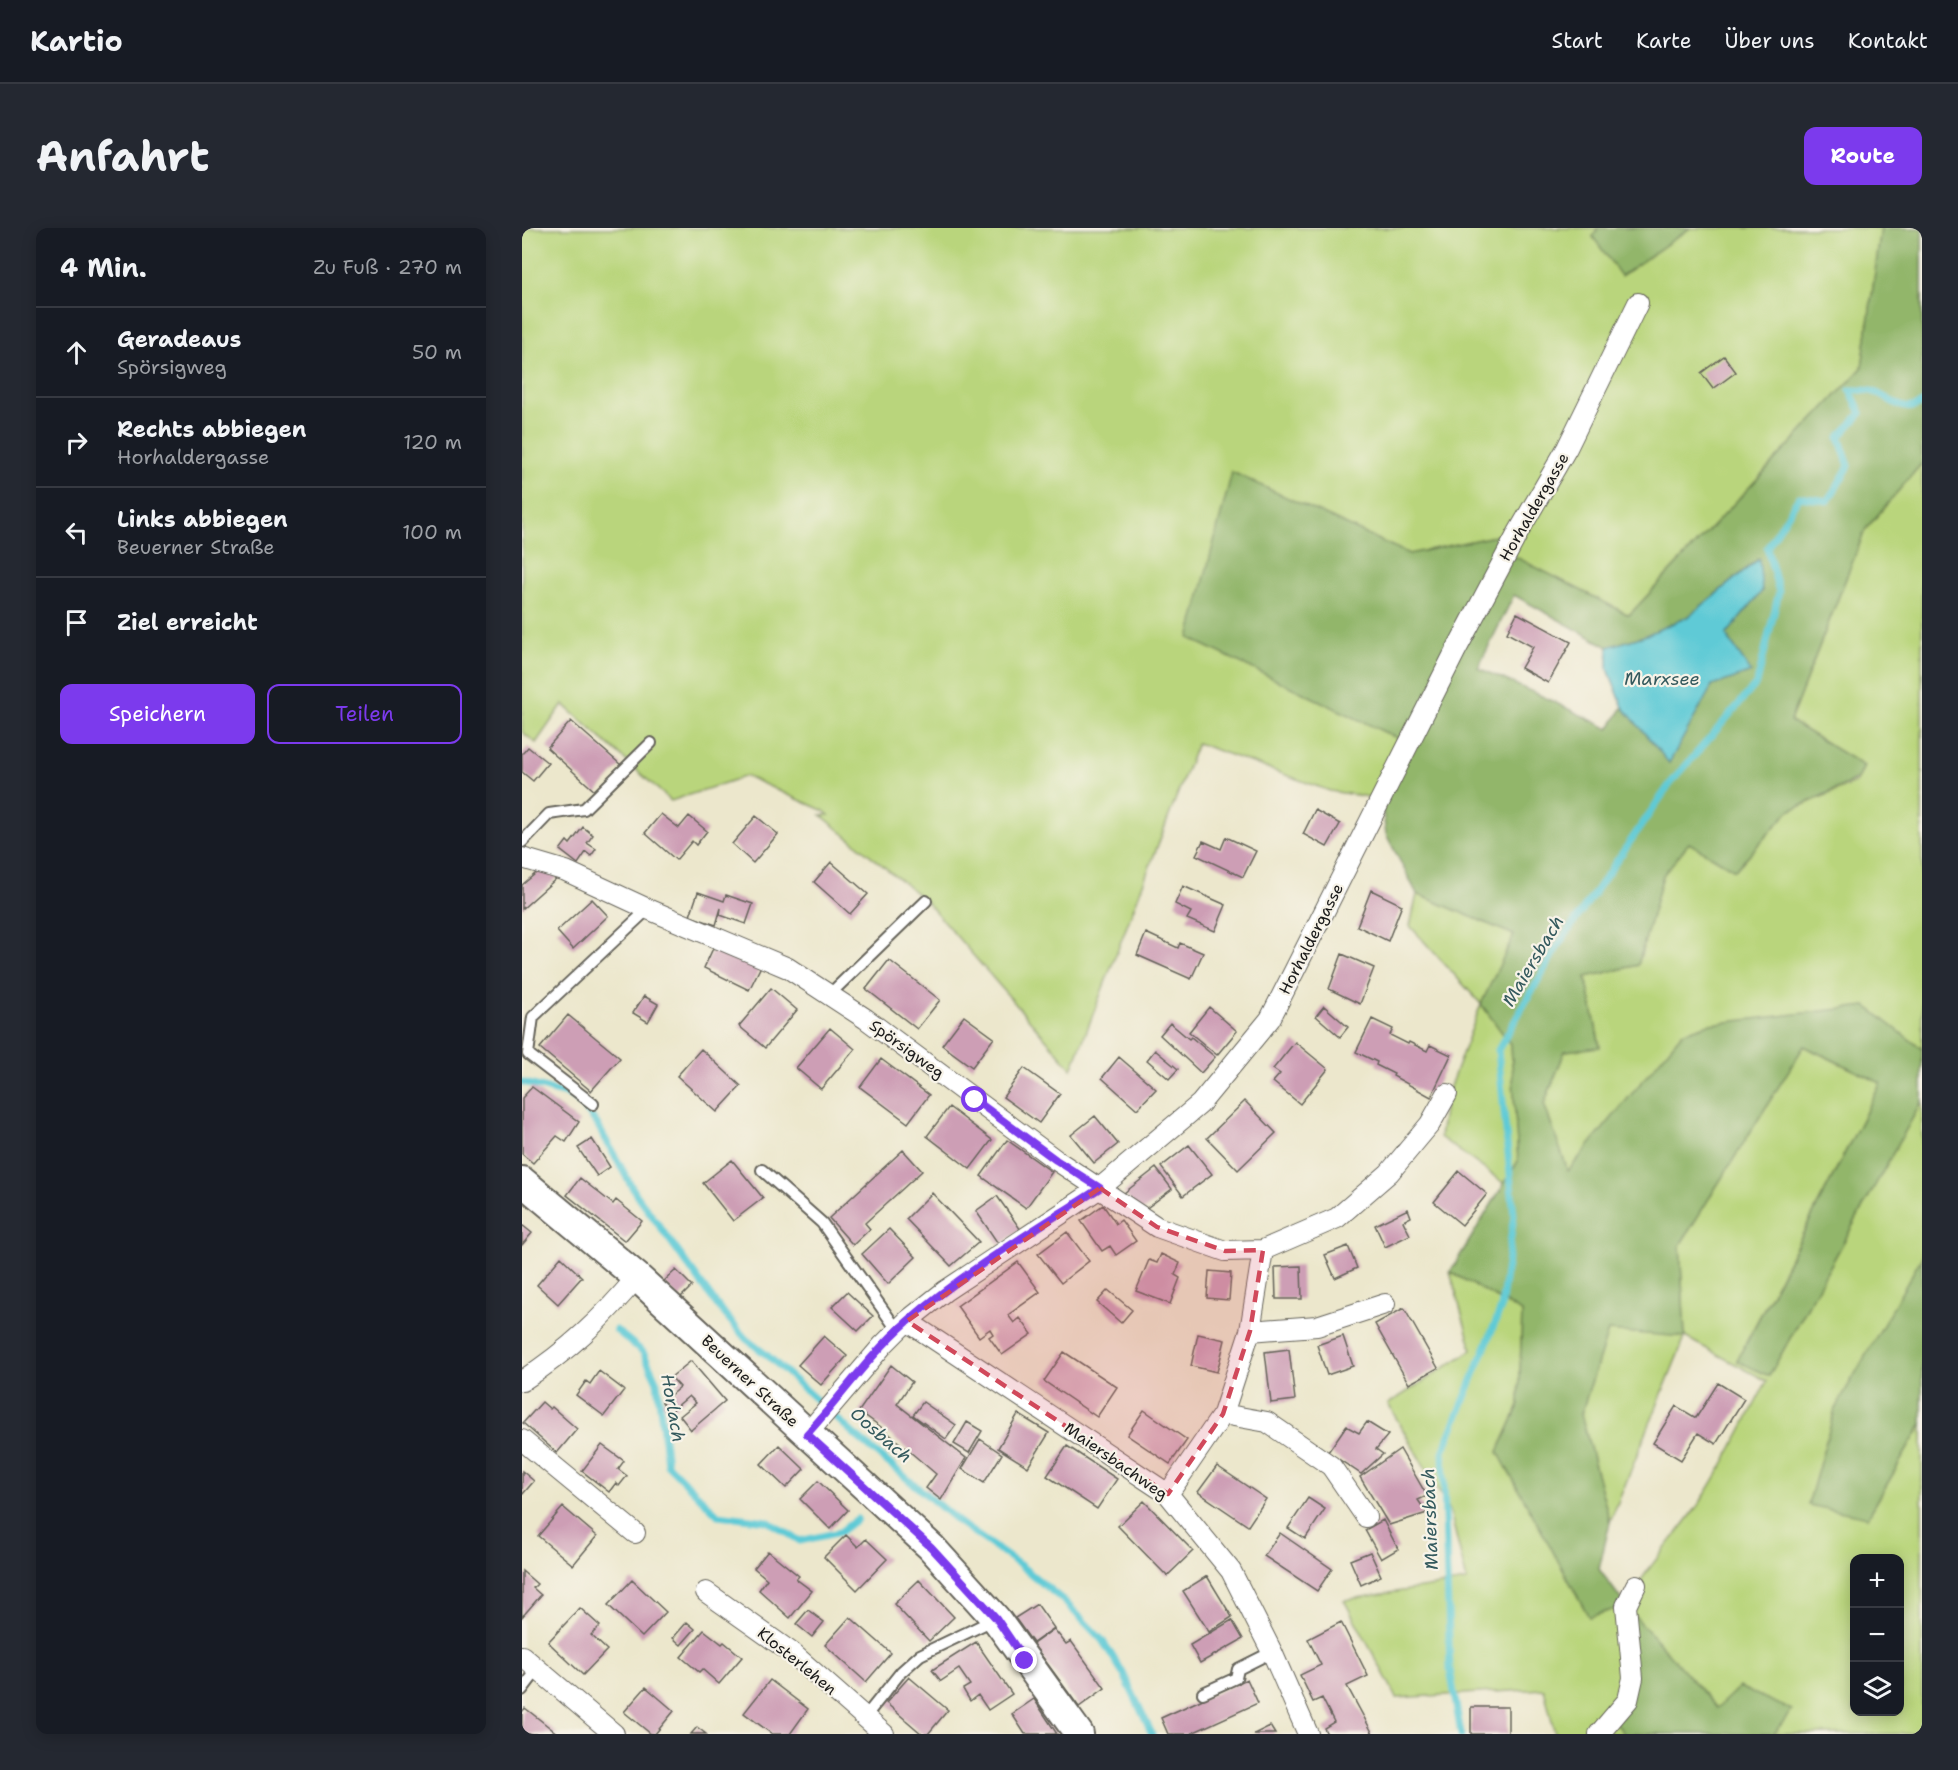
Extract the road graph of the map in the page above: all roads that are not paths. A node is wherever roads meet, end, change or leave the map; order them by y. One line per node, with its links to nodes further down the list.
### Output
1 (1638, 303): 12 (street, Horhaldergasse)
2 (651, 742): 3 (lane)
3 (522, 842)
4 (522, 858): 6 (street, Spörsigweg)
5 (926, 901): 7 (lane)
6 (648, 909): 7 (street, Spörsigweg); 9 (lane)
7 (830, 994): 12 (street, Spörsigweg)
8 (1446, 1094): 13 (street)
9 (593, 1104)
10 (762, 1170): 16 (lane)
11 (522, 1181): 14 (main road, Beuerner Straße)
12 (1100, 1188): 13 (street, Spörsigweg); 16 (street, Horhaldergasse)
13 (1263, 1250): 17 (street)
14 (637, 1278): 18 (street); 20 (main road, Beuerner Straße)
15 (1385, 1304): 17 (street)
16 (902, 1326): 20 (street, Horhaldergasse); 22 (street, Maiersbachweg)
17 (1250, 1331): 19 (street)
18 (522, 1380)
19 (1223, 1414): 22 (street); 23 (street)
20 (813, 1428): 27 (main road, Beuerner Straße)
21 (522, 1440): 24 (street)
22 (1168, 1494): 28 (street, Maiersbachweg)
23 (1366, 1517)
24 (635, 1533)
25 (1636, 1585): 38 (street)
26 (706, 1592): 33 (street, Klosterlehen)
27 (996, 1618): 33 (lane); 36 (main road, Beuerner Straße)
28 (1272, 1652): 32 (lane); 37 (street, Maiersbachweg)
29 (522, 1656): 30 (street)
30 (538, 1669): 31 (lane); 34 (street)
31 (522, 1690)
32 (1203, 1693)
33 (865, 1717): 35 (street, Klosterlehen)
34 (614, 1734)
35 (884, 1734)
36 (1079, 1734)
37 (1308, 1734)
38 (1599, 1734)

